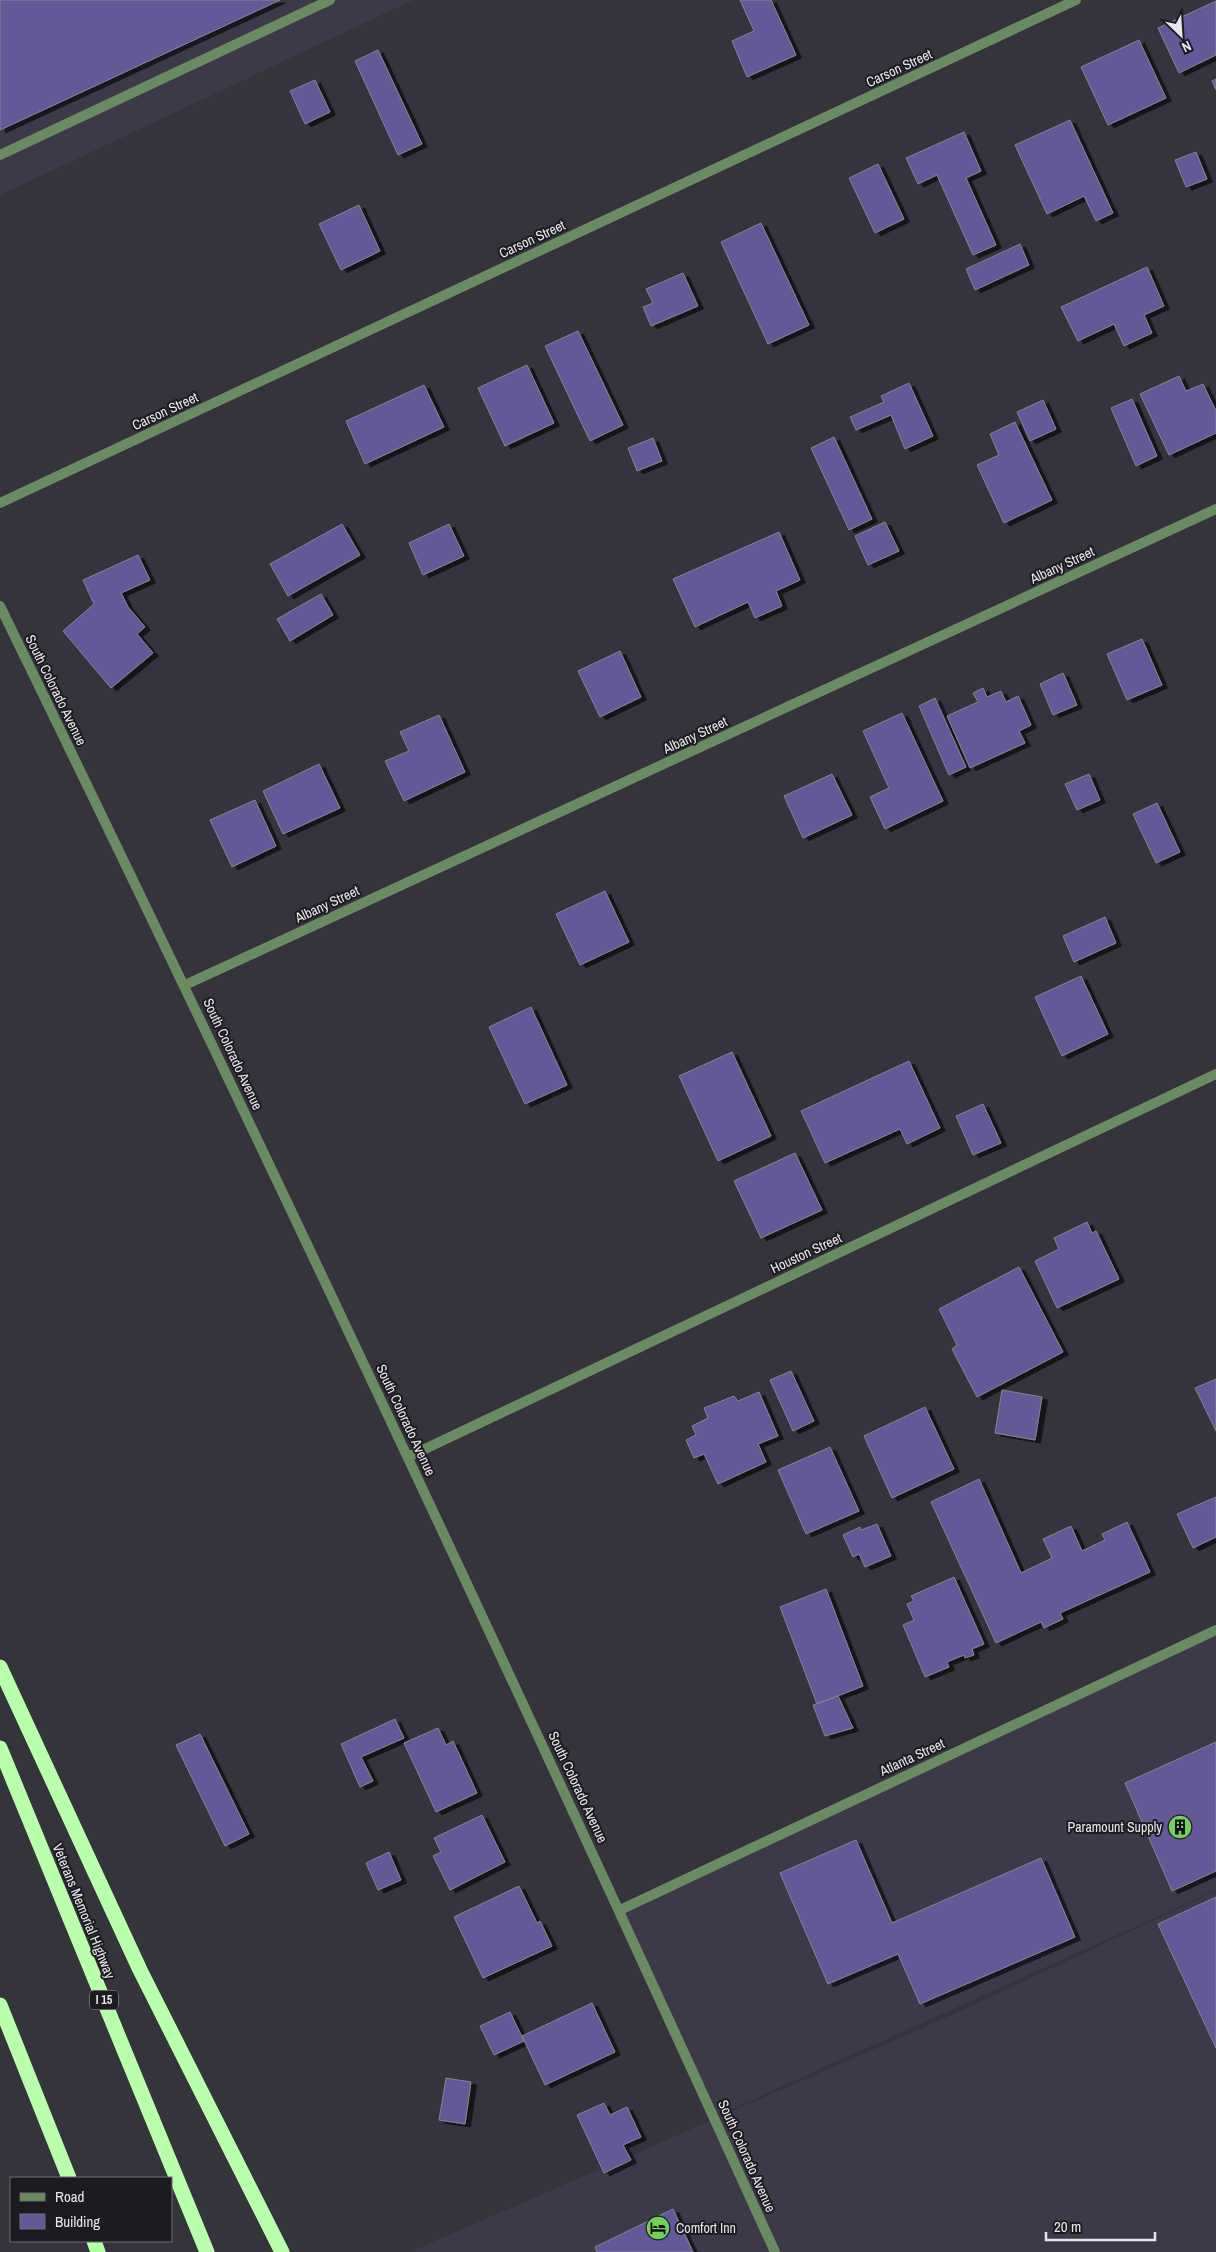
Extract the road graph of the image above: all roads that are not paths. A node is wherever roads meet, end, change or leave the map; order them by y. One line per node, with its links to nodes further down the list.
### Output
1 (330, 0): 3 (street)
2 (1076, 0): 4 (street, Carson Street)
3 (0, 155)
4 (0, 503)
5 (1216, 509): 7 (street, Albany Street)
6 (0, 606): 7 (street, South Colorado Avenue)
7 (185, 985): 9 (street, South Colorado Avenue)
8 (1216, 1074): 9 (street, Houston Street)
9 (408, 1457): 13 (street, South Colorado Avenue)
10 (1216, 1630): 13 (street, Atlanta Street)
11 (0, 1667): 17 (highway)
12 (0, 1748): 16 (highway, Veterans Memorial Highway / I 15)
13 (620, 1910): 18 (street, South Colorado Avenue)
14 (0, 2005): 15 (highway)
15 (69, 2177)
16 (207, 2252)
17 (282, 2252)
18 (775, 2252)

